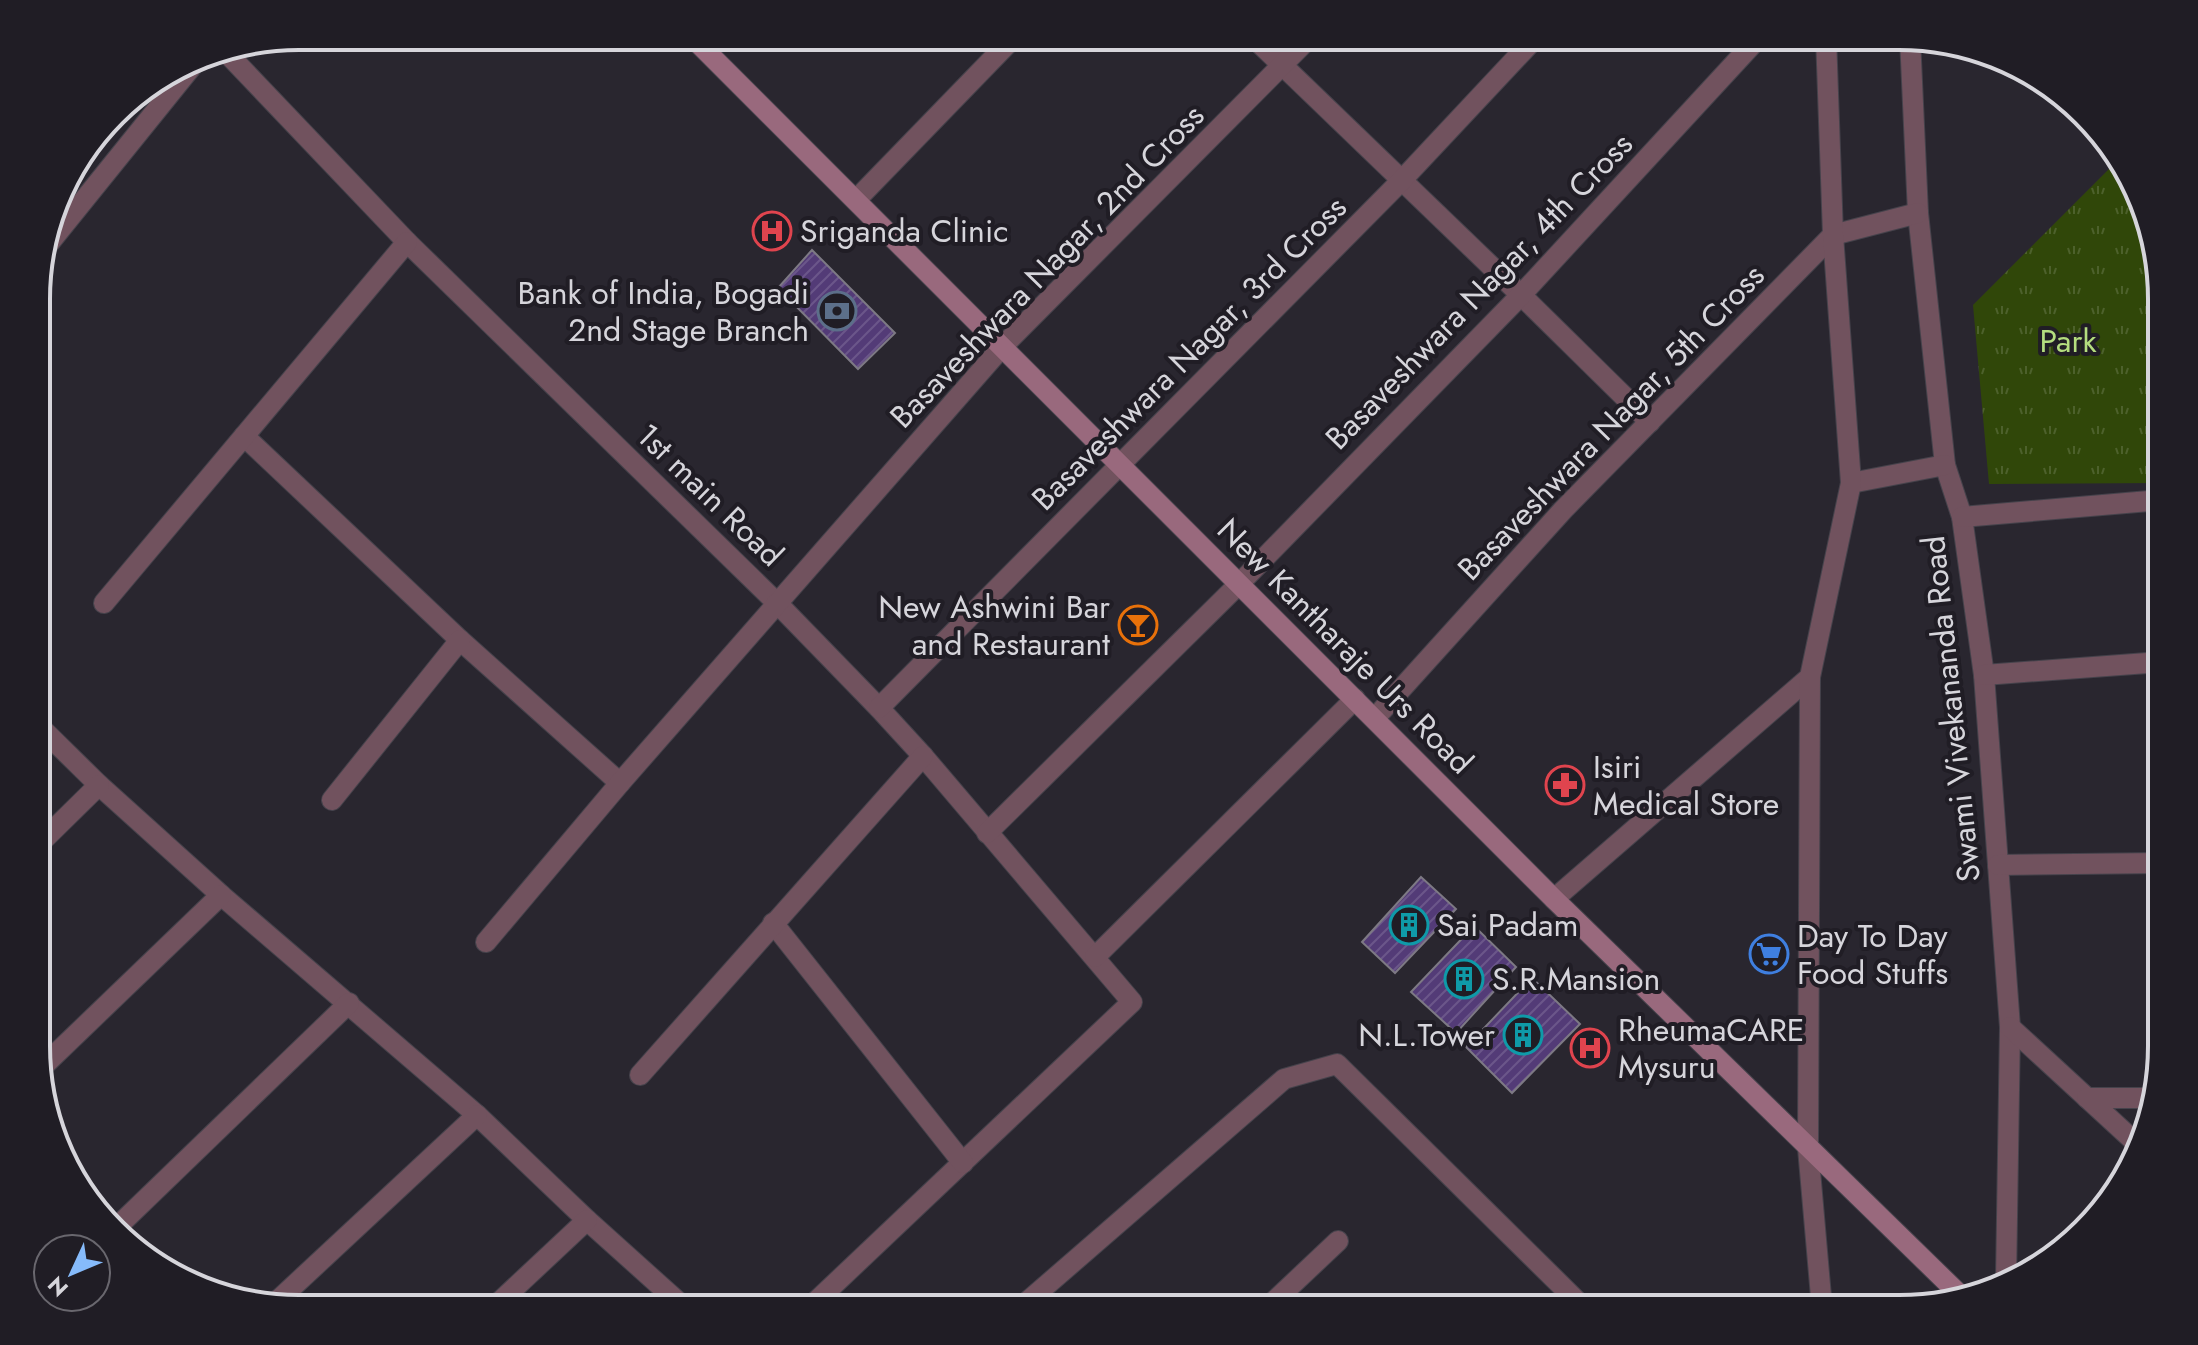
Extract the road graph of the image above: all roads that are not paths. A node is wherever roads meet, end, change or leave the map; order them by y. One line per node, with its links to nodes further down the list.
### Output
1 (705, 50): 13 (main road, New Kantharaje Urs Road)
2 (1001, 50): 13 (street)
3 (1266, 50): 10 (street)
4 (1297, 50): 10 (street, Basaveshwara Nagar, 2nd Cross)
5 (1524, 50): 12 (street, Basaveshwara Nagar, 3rd Cross)
6 (1747, 50): 18 (street, Basaveshwara Nagar, 4th Cross)
7 (1826, 50): 16 (street)
8 (1911, 51): 14 (street, Swami Vivekananda Road)
9 (233, 59): 17 (street, 1st main Road)
10 (1282, 65): 12 (street); 19 (street, Basaveshwara Nagar, 2nd Cross)
11 (180, 81): 15 (street)
12 (1402, 180): 18 (street); 23 (street, Basaveshwara Nagar, 3rd Cross)
13 (856, 200): 19 (main road, New Kantharaje Urs Road)
14 (1918, 213): 16 (street); 22 (street, Swami Vivekananda Road)
15 (59, 230)
16 (1833, 235): 20 (street, Basaveshwara Nagar, 5th Cross); 24 (street)
17 (407, 242): 21 (street); 29 (street, 1st main Road)
18 (1521, 295): 20 (street); 27 (street, Basaveshwara Nagar, 4th Cross)
19 (1002, 347): 23 (main road, New Kantharaje Urs Road); 29 (street, Basaveshwara Nagar, 2nd Cross)
20 (1650, 422): 36 (street, Basaveshwara Nagar, 5th Cross)
21 (244, 436): 28 (street); 30 (street)
22 (1945, 465): 24 (street); 26 (street, Swami Vivekananda Road)
23 (1121, 466): 27 (main road, New Kantharaje Urs Road); 35 (street, Basaveshwara Nagar, 3rd Cross)
24 (1851, 483): 33 (street)
25 (2147, 501): 26 (street)
26 (1962, 517): 32 (street, Swami Vivekananda Road)
27 (1239, 584): 34 (main road, New Kantharaje Urs Road); 43 (street, Basaveshwara Nagar, 4th Cross)
28 (104, 603)
29 (778, 604): 35 (street, 1st main Road); 39 (street, Basaveshwara Nagar, 2nd Cross)
30 (460, 640): 39 (street); 41 (street)
31 (2147, 663): 32 (street)
32 (1984, 675): 45 (street, Swami Vivekananda Road)
33 (1810, 677): 47 (street); 59 (street)
34 (1355, 699): 36 (main road, New Kantharaje Urs Road); 50 (street)
35 (879, 708): 38 (street, 1st main Road)
36 (1375, 718): 47 (main road, New Kantharaje Urs Road)
37 (50, 737): 40 (street)
38 (923, 756): 43 (street, 1st main Road); 48 (street)
39 (620, 783): 49 (street, Basaveshwara Nagar, 2nd Cross)
40 (99, 785): 42 (street); 46 (street)
41 (332, 800)
42 (50, 833)
43 (987, 833): 50 (street, 1st main Road)
44 (2147, 863): 45 (street)
45 (1998, 865): 52 (street, Swami Vivekananda Road)
46 (221, 895): 51 (street); 53 (street)
47 (1554, 899): 59 (main road, New Kantharaje Urs Road)
48 (773, 923): 54 (street); 60 (street)
49 (486, 942)
50 (1095, 957): 60 (street, 1st main Road)
51 (349, 1003): 57 (street); 62 (street)
52 (2010, 1027): 55 (street); 64 (street, Swami Vivekananda Road)
53 (51, 1059)
54 (640, 1075)
55 (2087, 1098): 56 (street); 58 (street)
56 (2142, 1098)
57 (477, 1115): 61 (street); 66 (street)
58 (2130, 1137)
59 (1808, 1148): 65 (main road, New Kantharaje Urs Road); 69 (street)
60 (963, 1163): 72 (street)
61 (587, 1220): 70 (street); 71 (street)
62 (123, 1222)
63 (1338, 1241): 67 (street)
64 (2006, 1270)
65 (1953, 1289)
66 (285, 1294)
67 (1281, 1294)
68 (1570, 1294): 73 (street)
69 (1821, 1294)
70 (507, 1295)
71 (670, 1295)
72 (823, 1295)
73 (1036, 1295)

